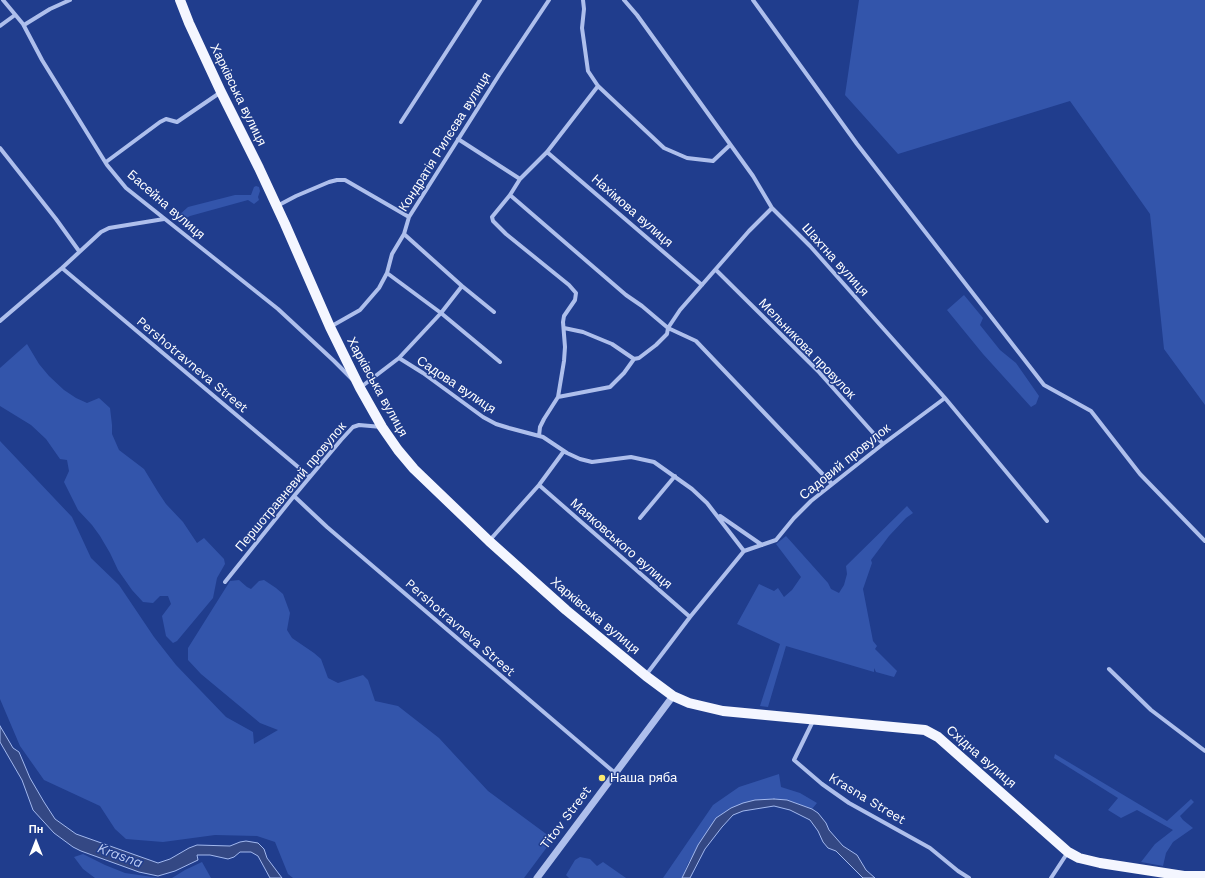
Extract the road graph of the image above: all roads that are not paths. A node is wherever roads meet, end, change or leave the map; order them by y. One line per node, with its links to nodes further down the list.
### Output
1 (3, 0): 9 (street, Басейна вулиця)
2 (70, 0): 11 (street)
3 (180, 0): 13 (main road, Харківська вулиця)
4 (480, 0): 14 (street)
5 (549, 0): 15 (street, Кондратія Рилєєва вулиця)
6 (582, 0): 12 (street)
7 (624, 0): 16 (street, Шахтна вулиця)
8 (753, 0): 58 (street)
9 (15, 15): 10 (street); 11 (street, Басейна вулиця)
10 (0, 26)
11 (24, 26): 19 (street, Басейна вулиця)
12 (598, 86): 16 (street); 18 (street)
13 (221, 92): 19 (street); 22 (main road, Харківська вулиця)
14 (401, 122)
15 (458, 139): 20 (street); 24 (street, Кондратія Рилєєва вулиця)
16 (730, 145): 23 (street, Шахтна вулиця)
17 (0, 148): 27 (street)
18 (547, 152): 20 (street); 31 (street, Нахімова вулиця)
19 (106, 162): 25 (street, Басейна вулиця)
20 (520, 178): 21 (street)
21 (510, 195): 37 (street); 38 (street)
22 (277, 207): 24 (street); 36 (main road, Харківська вулиця)
23 (772, 208): 29 (street); 44 (street, Шахтна вулиця)
24 (409, 217): 26 (street, Кондратія Рилєєва вулиця)
25 (164, 219): 27 (street); 42 (street, Басейна вулиця)
26 (404, 234): 30 (street, Кондратія Рилєєва вулиця); 32 (street)
27 (79, 251): 28 (street)
28 (62, 268): 35 (street); 50 (street, Pershotravneva Street)
29 (716, 270): 31 (street); 47 (street, Мельникова провулок)
30 (387, 273): 34 (street); 36 (street, Кондратія Рилєєва вулиця)
31 (702, 285): 38 (street)
32 (462, 286): 33 (street); 34 (street)
33 (494, 312)
34 (441, 313): 39 (street); 41 (street)
35 (0, 321)
36 (330, 327): 42 (main road, Харківська вулиця)
37 (564, 328): 40 (street); 43 (street)
38 (668, 328): 40 (street); 51 (street)
39 (399, 358): 42 (street); 46 (street, Садова вулиця)
40 (634, 359): 43 (street)
41 (500, 362)
42 (360, 388): 45 (main road, Харківська вулиця)
43 (558, 397): 46 (street)
44 (945, 398): 47 (street, Садовий провулок); 56 (street, Шахтна вулиця)
45 (382, 427): 50 (street, Першотравневий провулок); 57 (main road, Харківська вулиця)
46 (539, 436): 48 (street, Садова вулиця)
47 (883, 444): 51 (street, Садовий провулок)
48 (564, 451): 49 (street, Садова вулиця); 52 (street)
49 (675, 476): 54 (street, Садова вулиця); 55 (street)
50 (310, 477): 53 (street, Першотравневий провулок)
51 (832, 484): 59 (street, Садовий провулок)
52 (539, 485): 57 (street); 62 (street, Маяковського вулиця)
53 (294, 496): 61 (street, Першотравневий провулок); 68 (street, Pershotravneva Street)
54 (716, 514): 59 (street); 60 (street, Садова вулиця)
55 (640, 518)
56 (1047, 521)
57 (489, 541): 64 (main road, Харківська вулиця)
58 (1205, 541)
59 (762, 545): 60 (street, Садовий провулок)
60 (744, 551): 62 (street)
61 (225, 582)
62 (690, 617): 64 (street)
63 (1108, 669): 67 (street)
64 (646, 676): 65 (main road, Харківська вулиця)
65 (672, 696): 66 (main road, Східна вулиця); 68 (street, Titov Street)
66 (814, 719): 69 (main road, Східна вулиця); 72 (street, Krasna Street)
67 (1205, 751)
68 (615, 773): 71 (street, Titov Street)
69 (1068, 852): 70 (main road, Східна вулиця); 73 (street)
70 (1205, 876)
71 (537, 878)
72 (969, 878)
73 (1051, 878)

